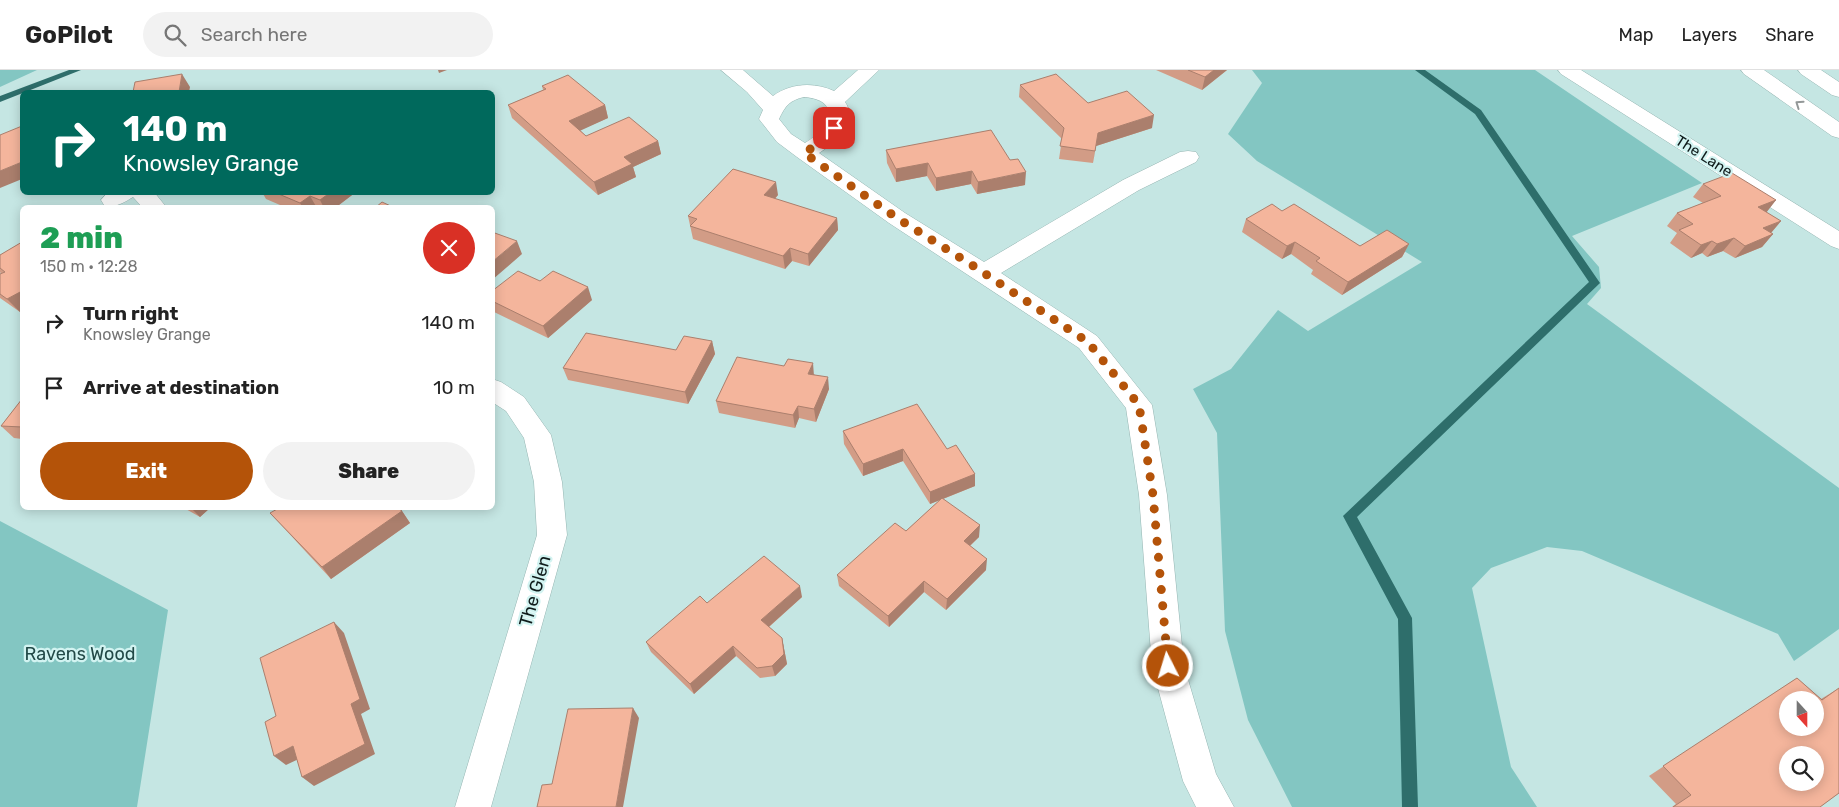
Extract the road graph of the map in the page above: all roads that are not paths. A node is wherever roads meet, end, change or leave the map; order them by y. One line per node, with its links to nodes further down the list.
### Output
1 (731, 70): 8 (main road)
2 (869, 70): 7 (main road)
3 (1568, 70): 14 (main road, The Lane)
4 (1751, 70): 9 (main road, one-way to 4)
5 (1808, 70): 6 (main road)
6 (1839, 91)
7 (838, 98): 8 (main road); 10 (main road)
8 (771, 106): 10 (main road)
9 (1839, 132)
10 (804, 153): 15 (main road)
11 (1188, 157): 15 (main road)
12 (145, 195): 13 (main road)
13 (153, 205)
14 (1839, 241)
15 (984, 273): 18 (main road)
16 (495, 392): 17 (main road, The Glen)
17 (473, 807)
18 (1216, 807)

